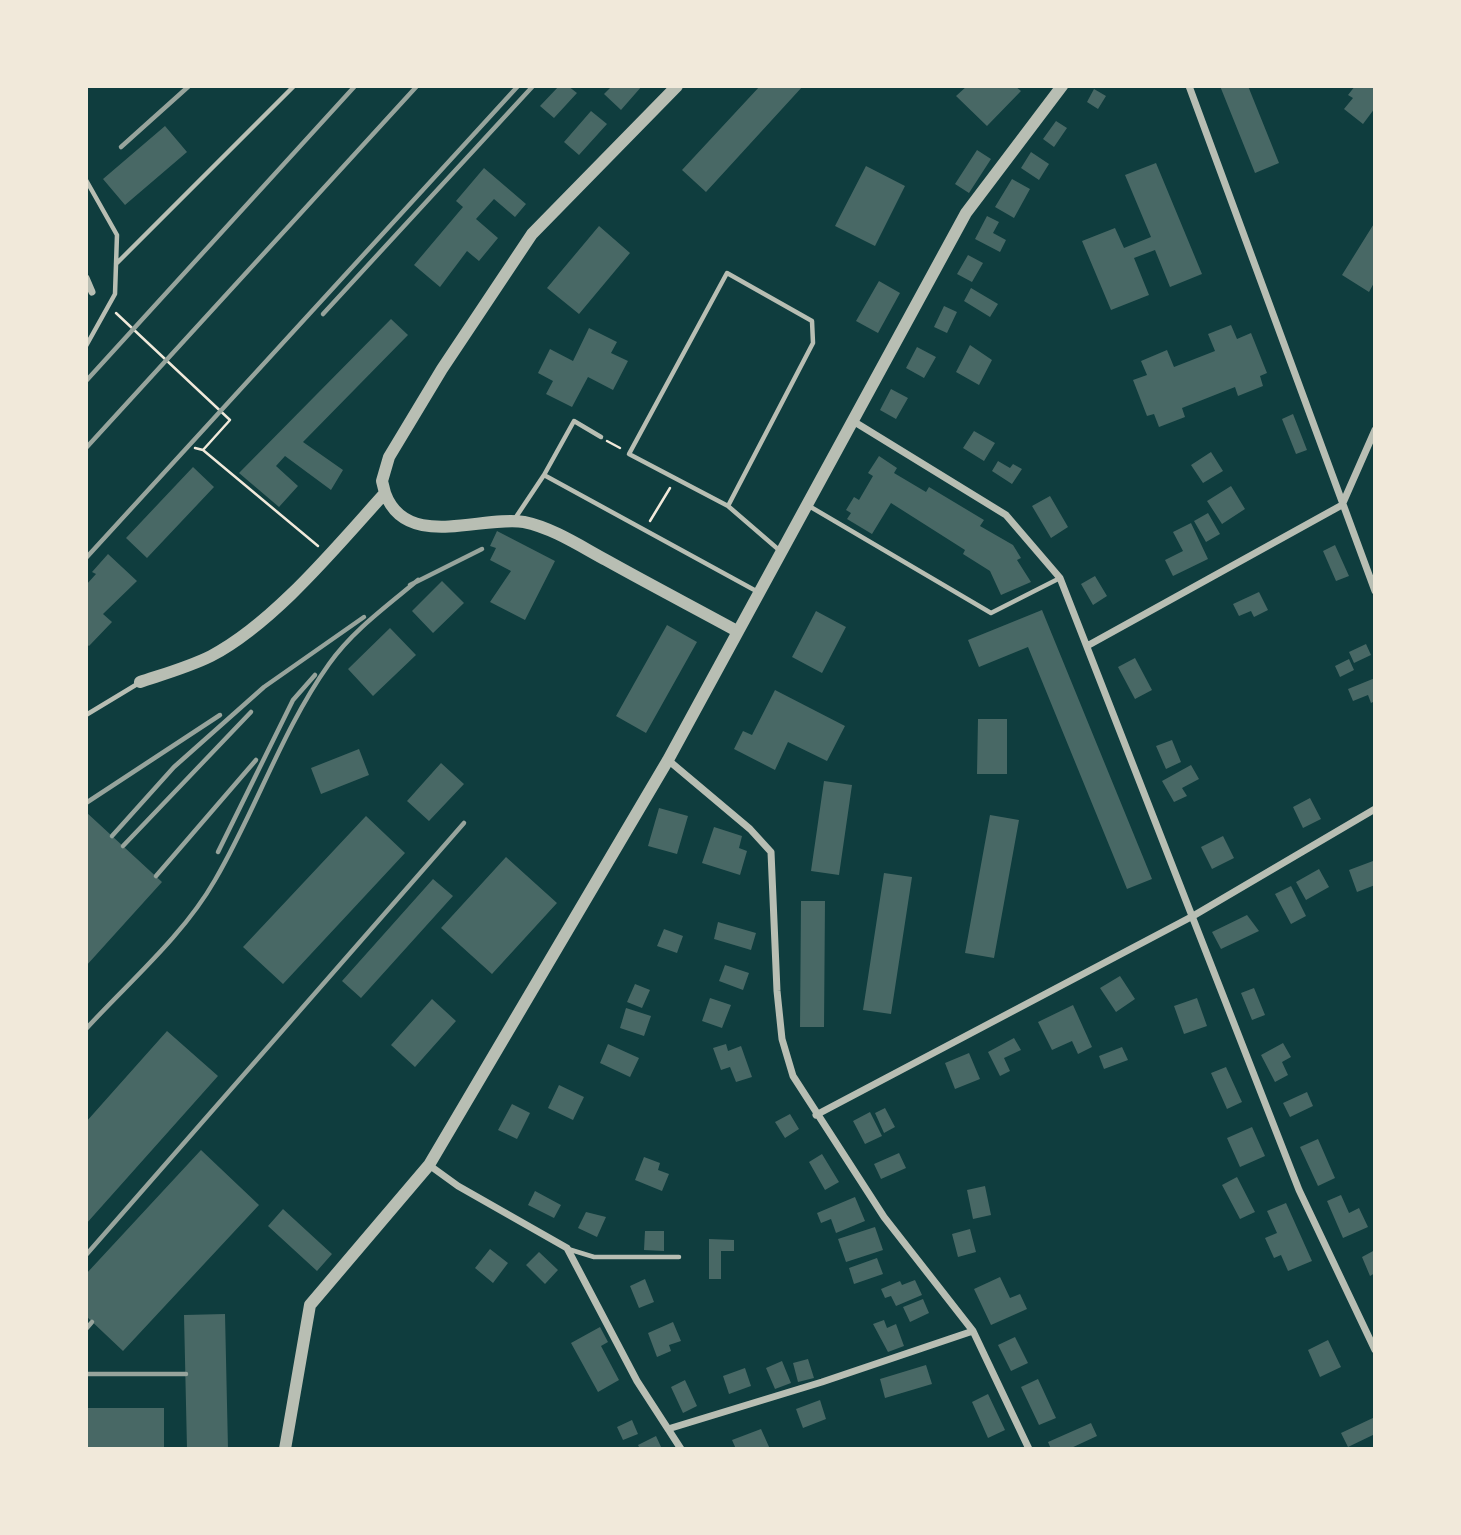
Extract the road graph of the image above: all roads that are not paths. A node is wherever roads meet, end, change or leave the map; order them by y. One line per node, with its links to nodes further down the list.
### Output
1 (294, 86): 6 (lane)
2 (677, 86): 14 (street)
3 (1062, 86): 10 (street)
4 (1189, 86): 15 (street)
5 (86, 180): 6 (lane)
6 (116, 264): 9 (lane)
7 (86, 278): 8 (street)
8 (92, 292)
9 (86, 346)
10 (853, 421): 17 (street); 20 (street)
11 (1375, 430): 15 (street)
12 (601, 437): 13 (lane)
13 (544, 475): 18 (lane); 22 (lane)
14 (385, 493): 18 (street); 25 (street)
15 (1342, 505): 21 (street); 24 (street)
16 (727, 506): 16 (lane); 19 (lane)
17 (809, 506): 19 (street); 20 (lane)
18 (514, 521): 23 (street)
19 (782, 553): 22 (street)
20 (1060, 578): 24 (street)
21 (1375, 591)
22 (759, 593): 23 (street)
23 (737, 631): 27 (street)
24 (1087, 646): 29 (street)
25 (140, 682): 26 (lane)
26 (86, 715)
27 (668, 760): 30 (street); 31 (street)
28 (1375, 809): 29 (street)
29 (1193, 916): 30 (street); 35 (street)
30 (816, 1115): 34 (street)
31 (429, 1165): 32 (street); 37 (street)
32 (568, 1248): 33 (lane); 36 (street)
33 (679, 1257)
34 (973, 1331): 36 (street); 39 (street)
35 (1375, 1350)
36 (668, 1429): 38 (street)
37 (285, 1449)
38 (681, 1449)
39 (1029, 1449)

